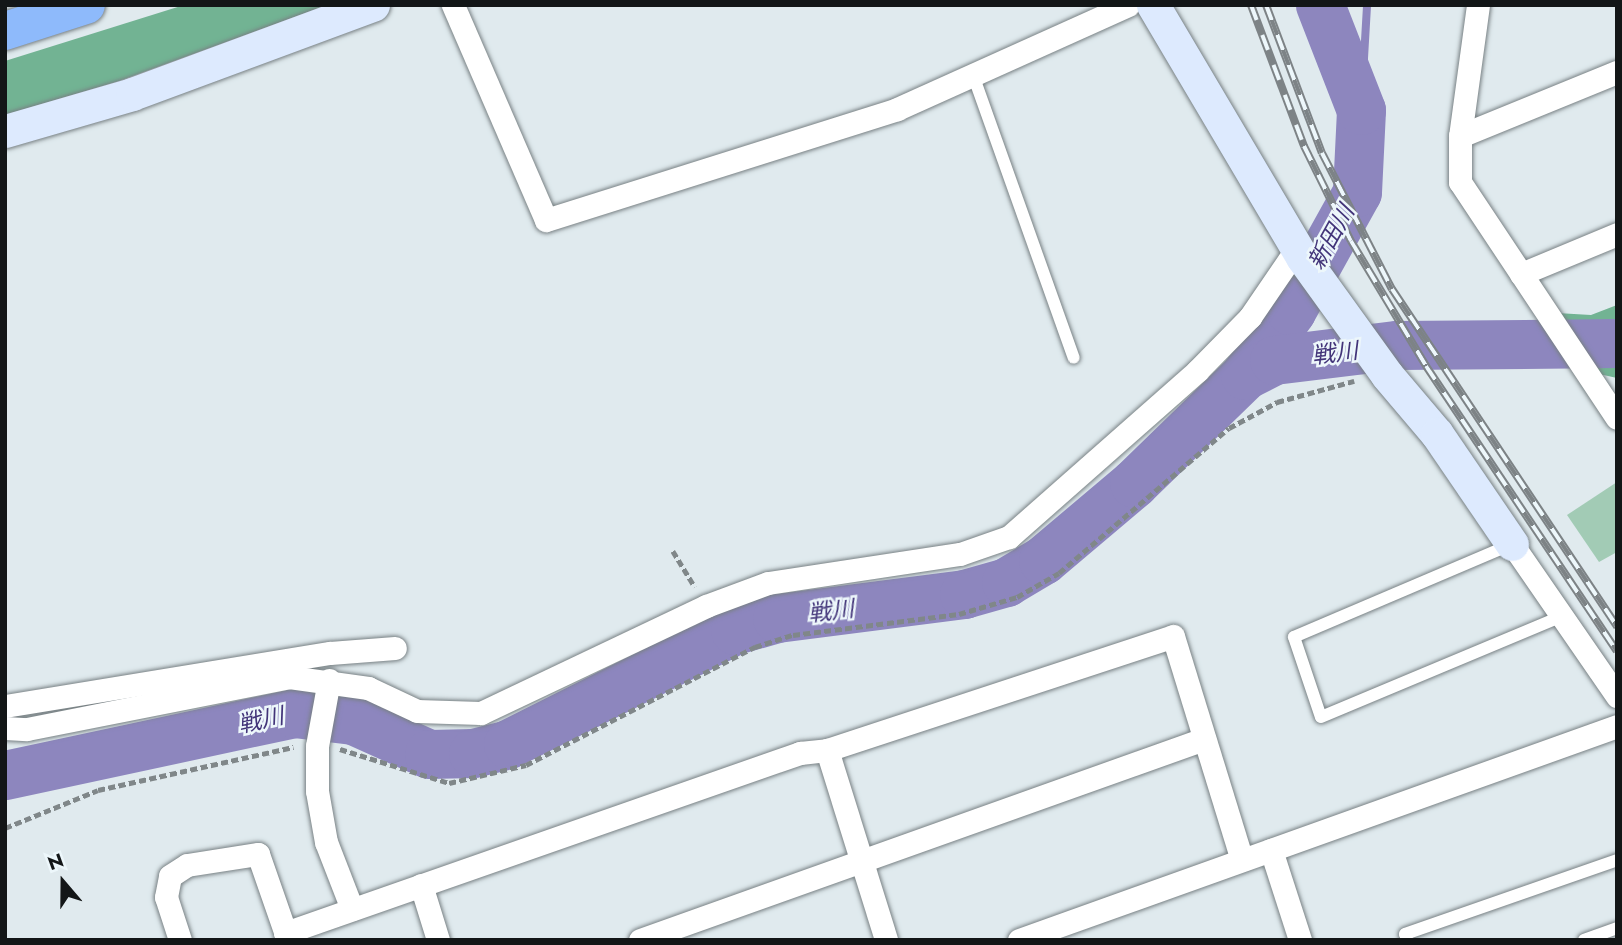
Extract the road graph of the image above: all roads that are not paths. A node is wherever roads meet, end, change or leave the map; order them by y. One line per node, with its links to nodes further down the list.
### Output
1 (86, 5): 7 (highway)
2 (373, 5): 10 (street)
3 (453, 5): 9 (street)
4 (1128, 5): 9 (street)
5 (1153, 5): 13 (street)
6 (1478, 5): 11 (street)
7 (5, 31)
8 (1617, 72): 11 (street)
9 (973, 75): 15 (lane)
10 (5, 131)
11 (1460, 136): 14 (street)
12 (1617, 234): 14 (street)
13 (1300, 252): 17 (street); 20 (street)
14 (1521, 274): 16 (street)
15 (1074, 358)
16 (1617, 418)
17 (1512, 544): 18 (street); 18 (lane)
18 (1562, 616): 21 (street)
19 (395, 648): 22 (street)
20 (328, 686): 24 (street); 32 (street)
21 (1617, 696)
22 (5, 706)
23 (1617, 726): 27 (street)
24 (5, 728)
25 (1204, 739): 26 (street); 28 (street); 30 (street)
26 (827, 750): 30 (street); 31 (street)
27 (1271, 850): 28 (street); 40 (street)
28 (1242, 860): 39 (street)
29 (1617, 860): 41 (lane)
30 (862, 861): 37 (street); 38 (street)
31 (421, 885): 32 (street); 36 (street)
32 (352, 909): 34 (street)
33 (1617, 928): 42 (lane)
34 (286, 936): 35 (street)
35 (180, 940)
36 (438, 940)
37 (640, 940)
38 (887, 940)
39 (1019, 940)
40 (1300, 940)
41 (1407, 940)
42 (1584, 940)

